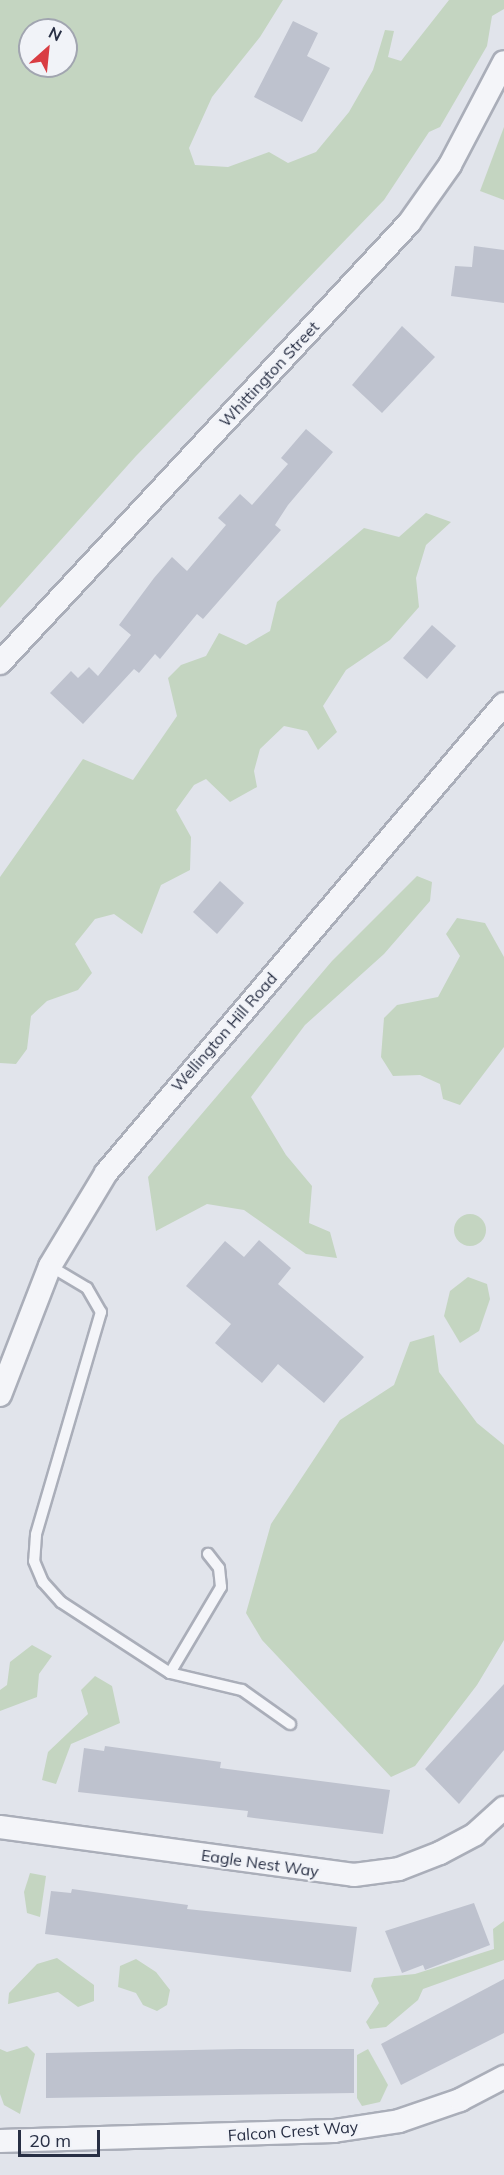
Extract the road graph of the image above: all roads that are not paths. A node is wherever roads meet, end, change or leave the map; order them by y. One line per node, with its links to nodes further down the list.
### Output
1 (504, 62): 2 (street, Whittington Street)
2 (0, 663)
3 (504, 704): 4 (street, Wellington Hill Road)
4 (50, 1266): 5 (street, Wellington Hill Road); 7 (lane)
5 (0, 1395)
6 (208, 1554): 7 (lane)
7 (170, 1673): 8 (lane)
8 (290, 1724)
9 (504, 1808): 10 (street, Eagle Nest Way)
10 (0, 1827)
11 (504, 2078): 12 (street, Falcon Crest Way)
12 (0, 2141)

